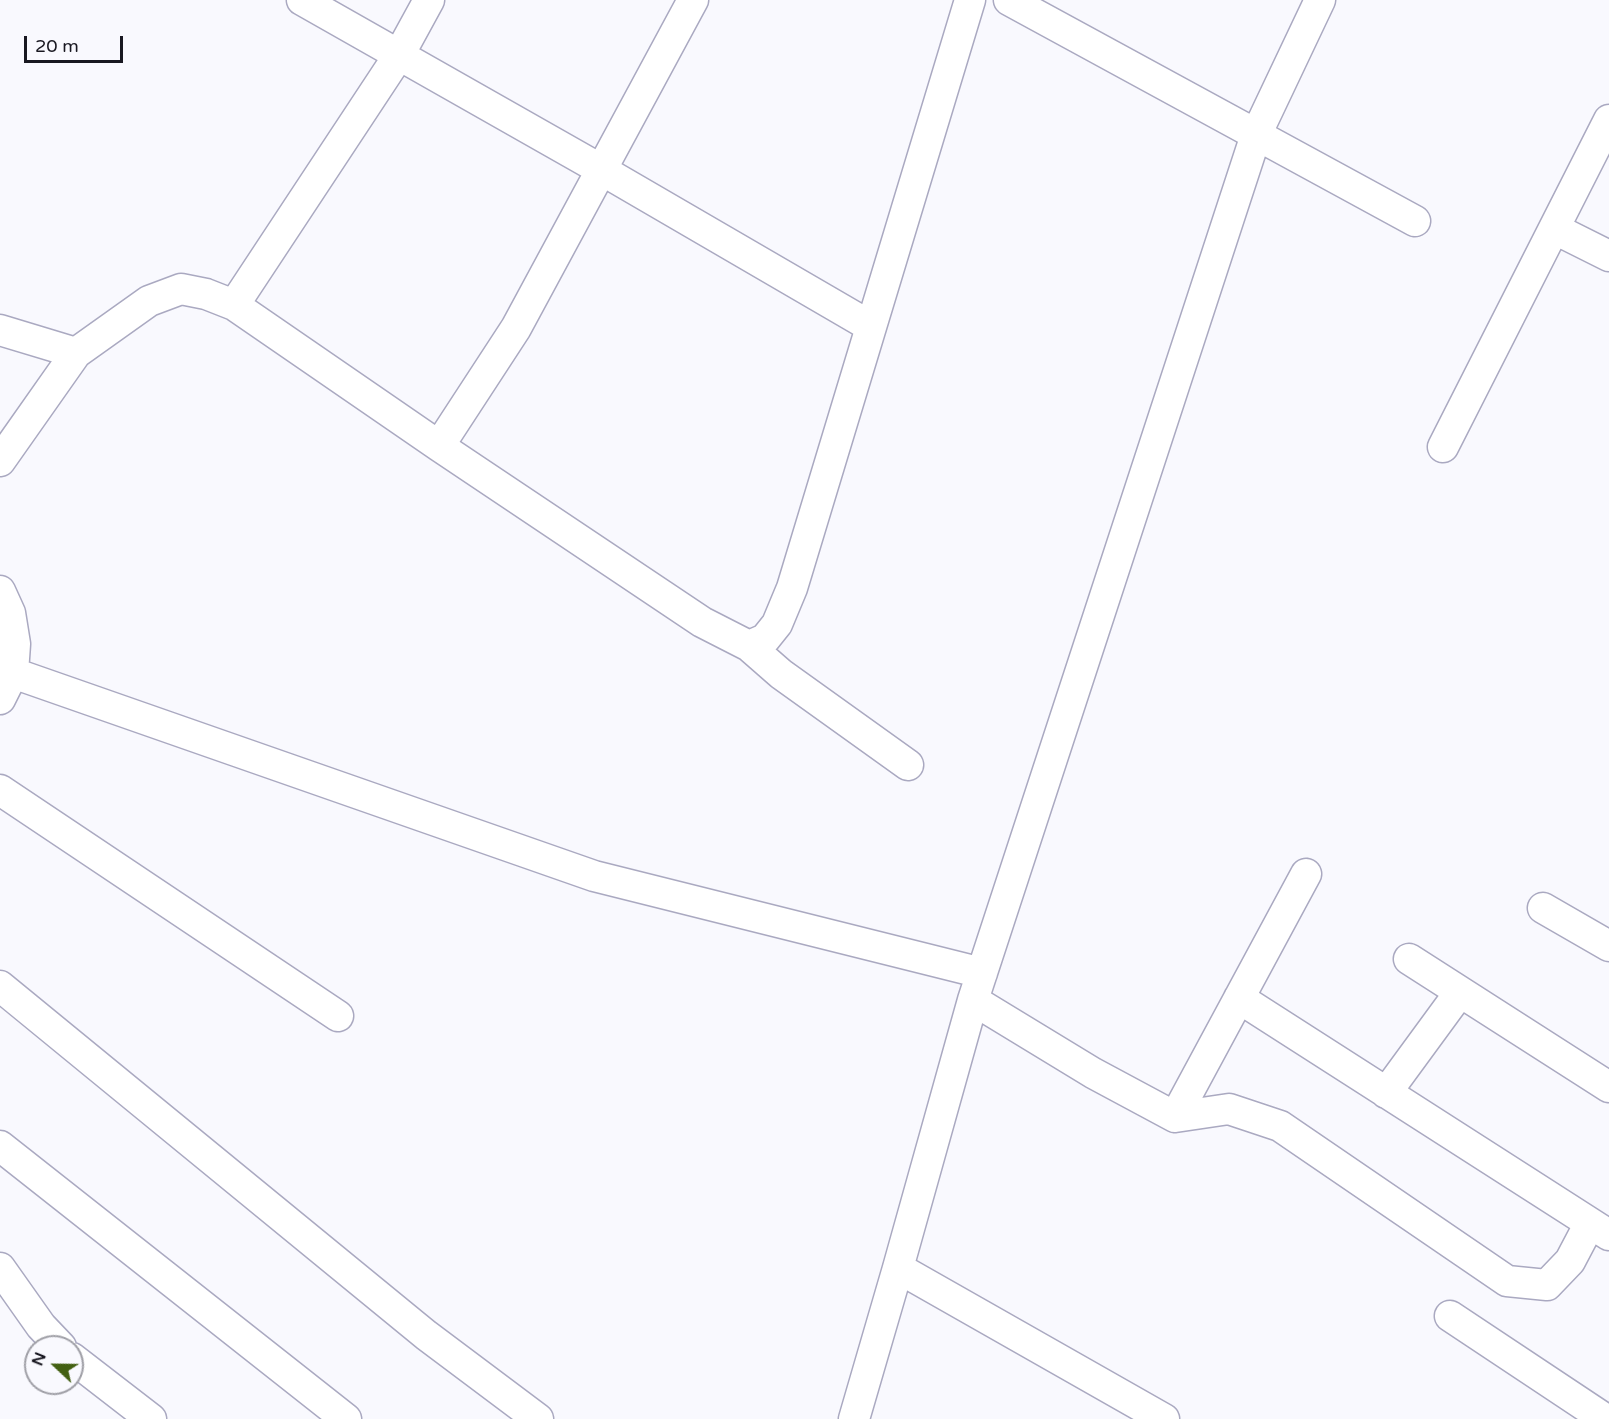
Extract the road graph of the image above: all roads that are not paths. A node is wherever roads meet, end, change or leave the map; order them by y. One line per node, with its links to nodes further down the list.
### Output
1 (302, 0): 7 (street)
2 (429, 0): 7 (street)
3 (693, 0): 10 (street)
4 (970, 0): 15 (street)
5 (1009, 0): 9 (street)
6 (1320, 0): 9 (street)
7 (399, 55): 10 (street); 14 (street)
8 (1609, 120): 12 (street)
9 (1256, 135): 11 (street); 32 (street)
10 (600, 169): 15 (street); 18 (street)
11 (1415, 221)
12 (1555, 229): 13 (street); 19 (street)
13 (1609, 256)
14 (234, 305): 17 (street); 18 (street)
15 (870, 326): 22 (street)
16 (0, 330): 17 (street)
17 (76, 353): 20 (street)
18 (439, 446): 22 (street)
19 (1443, 447)
20 (0, 460)
21 (0, 591): 23 (street)
22 (749, 646): 25 (street)
23 (13, 673): 24 (street); 32 (street)
24 (0, 699)
25 (908, 765)
26 (0, 790): 35 (street)
27 (1306, 874): 34 (street)
28 (1543, 908): 29 (street)
29 (1609, 946)
30 (1409, 959): 33 (street)
31 (0, 986): 48 (street)
32 (977, 986): 38 (street); 42 (street)
33 (1460, 992): 36 (street); 37 (street)
34 (1239, 999): 37 (street); 38 (street)
35 (338, 1016)
36 (1609, 1087)
37 (1386, 1093): 40 (street)
38 (1175, 1117): 40 (street)
39 (0, 1146): 47 (street)
40 (1599, 1229)
41 (0, 1268): 44 (street)
42 (898, 1268): 49 (street); 50 (street)
43 (1450, 1316): 51 (street)
44 (50, 1335)
45 (84, 1368): 46 (street)
46 (151, 1419)
47 (346, 1419)
48 (538, 1419)
49 (854, 1419)
50 (1164, 1419)
51 (1605, 1419)

